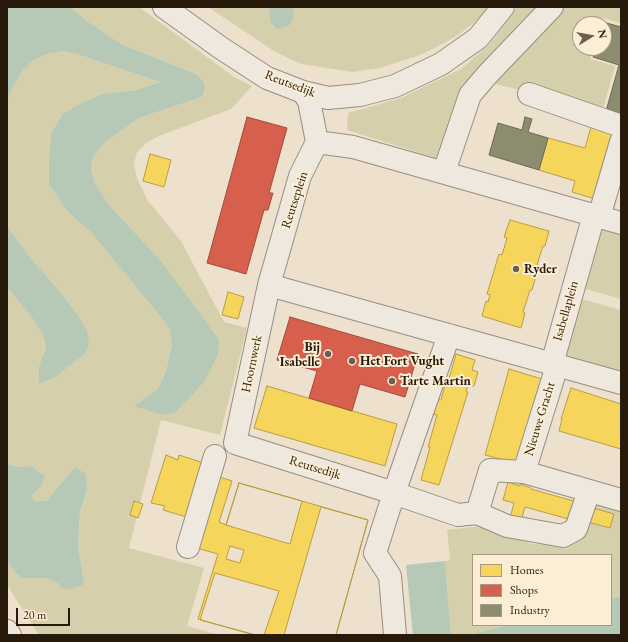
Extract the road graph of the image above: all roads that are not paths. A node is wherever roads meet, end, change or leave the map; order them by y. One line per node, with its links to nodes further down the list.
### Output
1 (164, 7): 4 (street, Reutsedijk)
2 (503, 7): 4 (street, Reutsedijk)
3 (552, 7): 9 (street)
4 (303, 92): 7 (street)
5 (530, 94): 6 (street)
6 (621, 126)
7 (317, 142): 9 (street); 12 (street, Reutseplein)
8 (621, 142): 10 (street, Isabellaplein)
9 (444, 172): 10 (street)
10 (596, 216): 11 (street); 14 (street, Isabellaplein)
11 (621, 222)
12 (269, 285): 13 (street); 16 (street, Hoornwerk)
13 (449, 335): 14 (street); 20 (street)
14 (554, 365): 15 (street); 18 (street, Nieuwe Gracht)
15 (621, 384)
16 (235, 443): 20 (street, Reutsedijk)
17 (214, 456): 23 (street)
18 (524, 472): 19 (street, Nieuwe Gracht); 22 (street, Nieuwe Gracht)
19 (589, 491): 21 (street, Nieuwe Gracht); 22 (street)
20 (394, 493): 22 (street); 26 (street)
21 (621, 500)
22 (477, 514)
23 (188, 547)
24 (7, 631): 25 (street)
25 (10, 635)
26 (395, 635)

